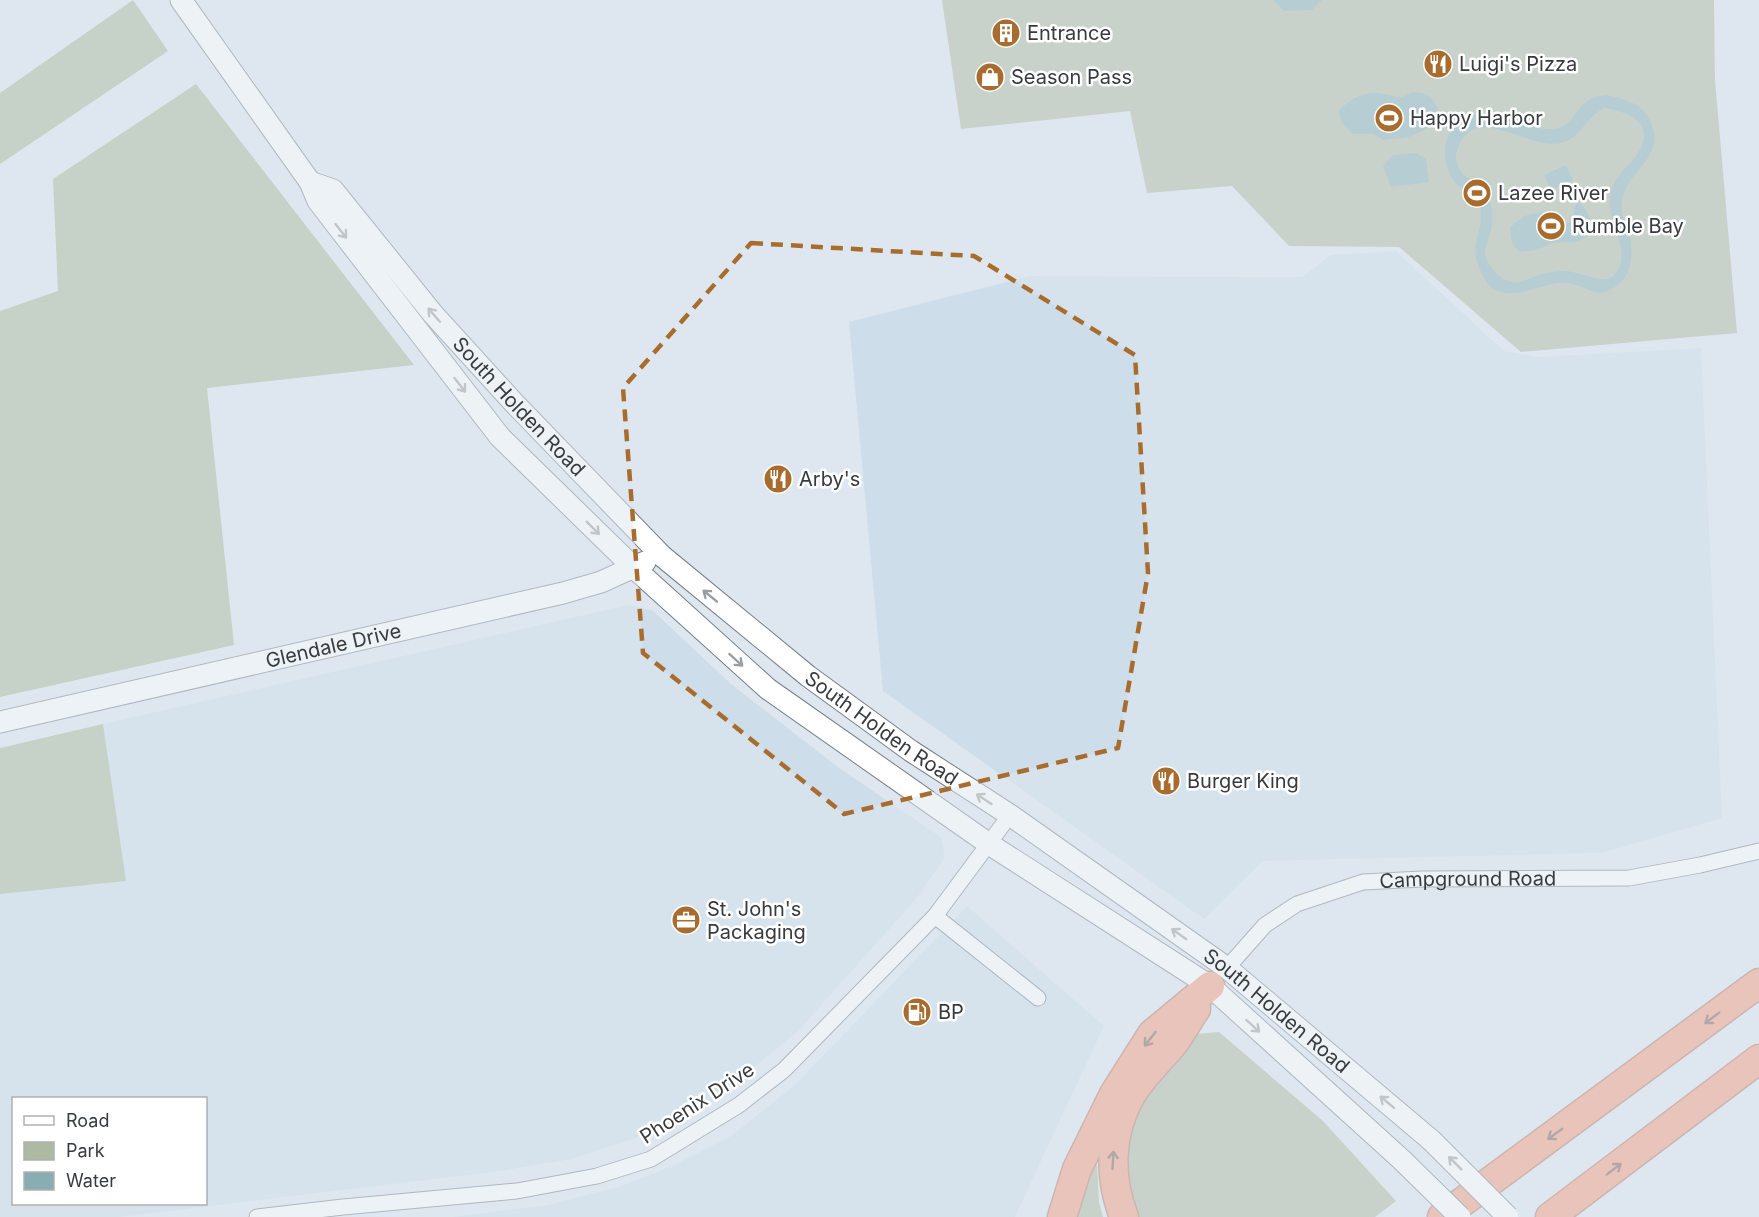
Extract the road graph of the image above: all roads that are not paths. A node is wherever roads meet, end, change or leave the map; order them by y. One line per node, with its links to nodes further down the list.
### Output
1 (181, 0): 2 (street, South Holden Road)
2 (310, 182): 3 (street, South Holden Road, one-way to 2); 4 (street, South Holden Road, one-way to 4)
3 (662, 556): 4 (street, Glendale Drive); 6 (street, South Holden Road, one-way to 3)
4 (633, 567): 5 (street, Glendale Drive); 7 (street, South Holden Road, one-way to 7)
5 (0, 722)
6 (1010, 815): 7 (street, Phoenix Drive); 10 (street, South Holden Road, one-way to 6)
7 (989, 844): 9 (street, Phoenix Drive); 10 (street, South Holden Road)
8 (1759, 851): 10 (street, Campground Road)
9 (935, 916): 12 (street); 14 (street, Phoenix Drive)
10 (1218, 977): 15 (highway, one-way to 15); 16 (highway, one-way to 10); 18 (street, South Holden Road, one-way to 18, bridge); 19 (street, South Holden Road, one-way to 10, bridge)
11 (1759, 983): 17 (highway, one-way to 17)
12 (1038, 998)
13 (1759, 1059): 20 (highway, one-way to 13)
14 (257, 1217)
15 (1062, 1217)
16 (1124, 1217)
17 (1442, 1217)
18 (1460, 1217)
19 (1508, 1217)
20 (1550, 1217)

